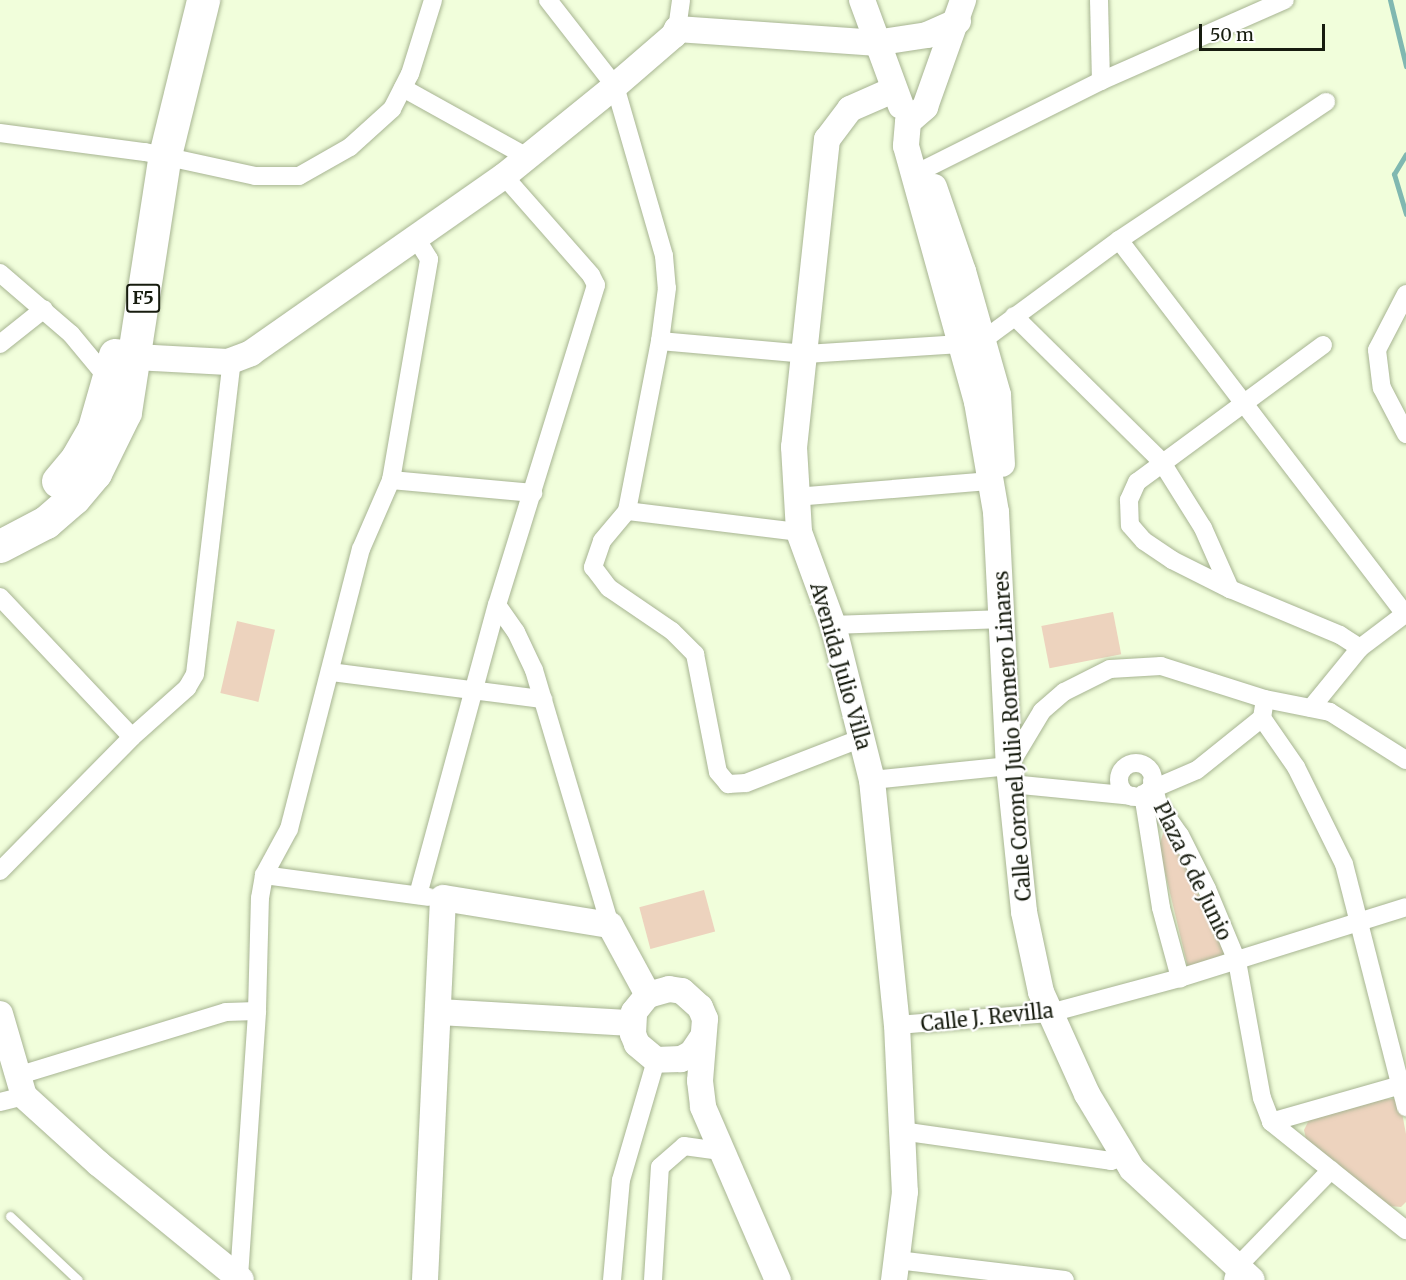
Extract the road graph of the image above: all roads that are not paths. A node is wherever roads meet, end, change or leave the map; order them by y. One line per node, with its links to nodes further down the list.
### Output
1 (183, 0): 19 (highway, F5)
2 (203, 0): 19 (highway, F5)
3 (433, 0): 14 (street)
4 (548, 0): 13 (street)
5 (681, 0): 10 (street)
6 (862, 0): 11 (street)
7 (1099, 0): 12 (street)
8 (1284, 0): 12 (street)
9 (961, 11): 11 (street); 17 (street)
10 (677, 29): 11 (street); 13 (street)
11 (875, 43): 15 (street)
12 (1101, 81): 21 (street)
13 (615, 86): 20 (street); 29 (street)
14 (403, 88): 19 (street); 20 (street)
15 (894, 90): 17 (street); 34 (street, Avenida Julio Villa)
16 (1326, 102): 24 (street)
17 (908, 122): 21 (street, Calle Coronel Julio Romero Linares); 30 (street, Calle Coronel Julio Romero Linares)
18 (0, 133): 19 (street)
19 (155, 153): 33 (highway, F5)
20 (527, 157): 22 (street)
21 (927, 168): 30 (street, Calle Coronel Julio Romero Linares)
22 (504, 176): 23 (street); 42 (street)
23 (417, 240): 35 (street); 40 (street)
24 (1119, 240): 28 (street); 37 (street)
25 (0, 273): 27 (street)
26 (1406, 294): 38 (street)
27 (44, 309): 31 (street); 36 (street)
28 (1014, 316): 30 (street); 39 (street)
29 (660, 341): 34 (street); 44 (street)
30 (972, 343): 34 (street); 41 (street, Calle Coronel Julio Romero Linares); 45 (street, Calle Coronel Julio Romero Linares)
31 (0, 344)
32 (1323, 345): 37 (street)
33 (125, 353): 35 (street); 36 (highway, F5); 48 (highway, F5)
34 (806, 354): 43 (street, Avenida Julio Villa)
35 (232, 360): 62 (street)
36 (110, 381): 46 (highway, F5)
37 (1241, 402): 39 (street); 52 (street)
38 (1406, 434)
39 (1161, 461): 49 (street); 49 (street)
40 (391, 480): 42 (street); 56 (street)
41 (991, 481): 43 (street); 45 (street, Calle Coronel Julio Romero Linares)
42 (532, 493): 51 (street)
43 (795, 497): 47 (street, Avenida Julio Villa)
44 (627, 511): 47 (street); 63 (street)
45 (996, 512): 53 (street, Calle Coronel Julio Romero Linares)
46 (0, 522)
47 (799, 532): 54 (street, Avenida Julio Villa)
48 (0, 546)
49 (1230, 589): 55 (street)
50 (0, 597): 62 (street)
51 (497, 604): 57 (street); 58 (street)
52 (1406, 614): 55 (street)
53 (1003, 619): 54 (street); 65 (street, Calle Coronel Julio Romero Linares)
54 (833, 625): 63 (street, Avenida Julio Villa)
55 (1360, 648): 60 (street)
56 (331, 672): 57 (street); 71 (street)
57 (473, 691): 58 (street); 72 (street)
58 (543, 699): 75 (street)
59 (1265, 699): 60 (street); 61 (street); 65 (street)
60 (1311, 708): 64 (street)
61 (1262, 718): 68 (street); 74 (street)
62 (132, 737): 70 (street)
63 (862, 738): 67 (street, Avenida Julio Villa)
64 (1406, 760)
65 (1010, 775): 67 (street); 69 (street); 81 (street, Calle Coronel Julio Romero Linares)
66 (1119, 776): 68 (street); 68 (street); 69 (street)
67 (872, 780): 84 (street, Avenida Julio Villa)
68 (1146, 790): 69 (street); 76 (street, Plaza 6 de Junio); 77 (street, Plaza 6 de Junio)
69 (1101, 793)
70 (0, 871)
71 (264, 875): 72 (street); 79 (street)
72 (430, 897): 75 (street); 80 (street)
73 (1406, 907): 74 (street, Calle J. Revilla)
74 (1359, 922): 76 (street, Calle J. Revilla); 88 (street)
75 (610, 925): 78 (street)
76 (1237, 961): 77 (street, Calle J. Revilla); 92 (street, Plaza 6 de Junio)
77 (1180, 978): 81 (street, Calle J. Revilla)
78 (648, 995): 83 (street); 85 (street)
79 (257, 1011): 87 (street); 101 (street)
80 (439, 1012): 83 (street); 103 (street)
81 (1050, 1013): 84 (street, Calle J. Revilla); 95 (street, Calle Coronel Julio Romero Linares)
82 (0, 1014): 87 (street)
83 (632, 1023): 86 (street)
84 (897, 1025): 93 (street, Avenida Julio Villa)
85 (702, 1038): 86 (street); 90 (street)
86 (663, 1061): 90 (street); 104 (street)
87 (22, 1085): 89 (street); 101 (street)
88 (1401, 1085): 91 (street); 92 (street)
89 (0, 1102)
90 (703, 1107): 94 (street)
91 (1406, 1107)
92 (1271, 1122): 96 (street)
93 (901, 1131): 95 (street); 99 (street, Avenida Julio Villa)
94 (721, 1151): 105 (street); 106 (street)
95 (1124, 1156): 100 (street, Calle Coronel Julio Romero Linares)
96 (1331, 1170): 98 (street); 100 (street)
97 (10, 1216): 102 (lane)
98 (1404, 1225)
99 (895, 1270): 107 (street)
100 (1241, 1276)
101 (237, 1279)
102 (78, 1280)
103 (425, 1280)
104 (612, 1280)
105 (653, 1280)
106 (778, 1280)
107 (1065, 1280)

